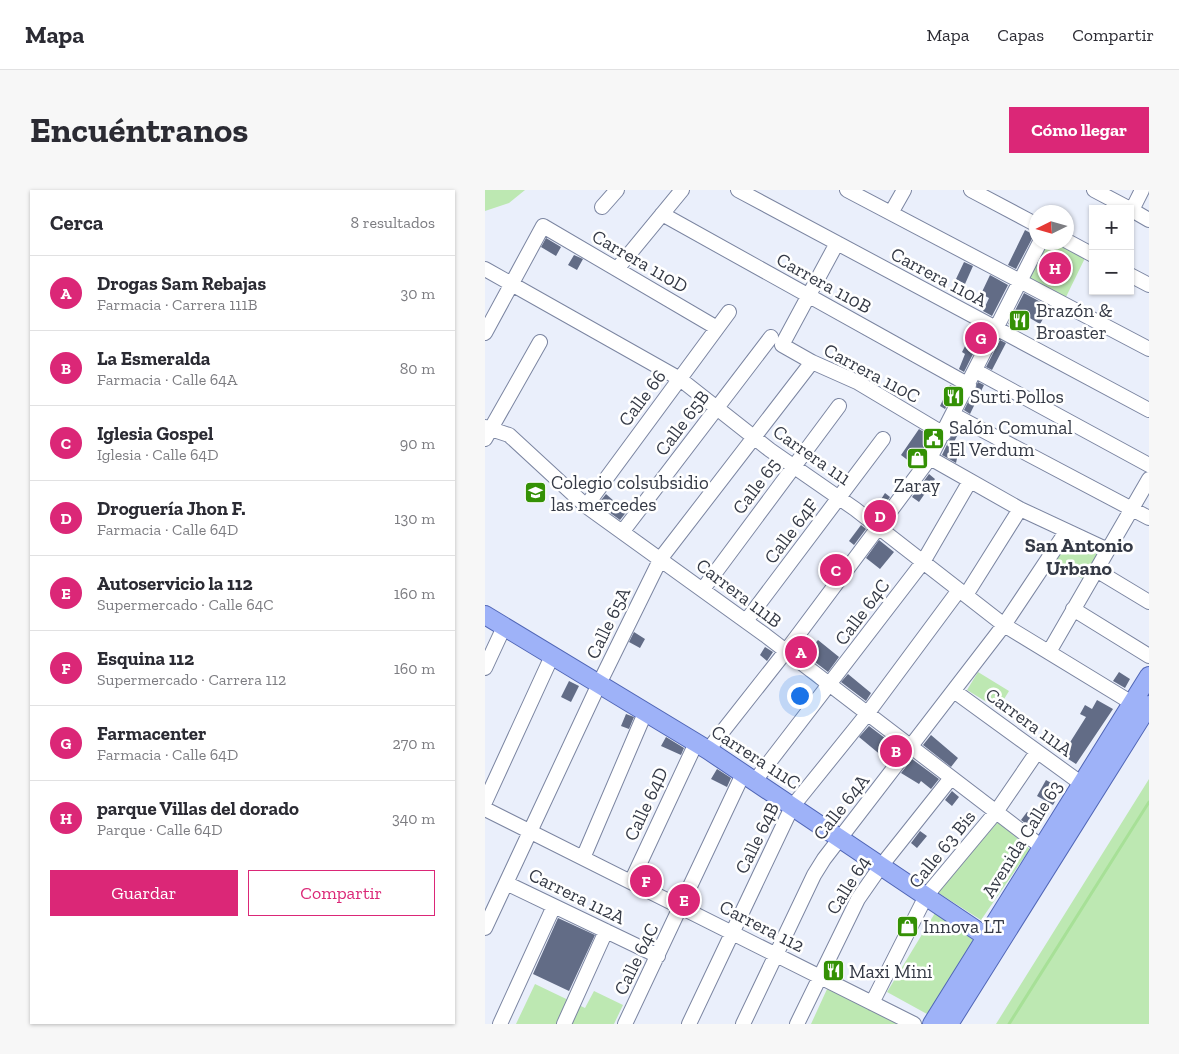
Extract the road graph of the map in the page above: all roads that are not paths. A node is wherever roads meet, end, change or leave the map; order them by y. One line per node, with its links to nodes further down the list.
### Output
1 (617, 190): 11 (street)
2 (682, 190): 14 (street)
3 (738, 190): 17 (street, Carrera 110A)
4 (847, 190): 13 (street)
5 (904, 190): 13 (street)
6 (971, 190): 16 (street)
7 (1094, 190): 9 (street)
8 (1142, 190): 10 (street)
9 (1123, 205)
10 (1133, 205)
11 (603, 207)
12 (1134, 211): 15 (street)
13 (891, 213): 24 (street)
14 (662, 214): 22 (street); 27 (street, Carrera 110B)
15 (1149, 220)
16 (1029, 221)
17 (837, 243): 27 (street, Calle 65B); 30 (street, Carrera 110A)
18 (1074, 245): 20 (street)
19 (1036, 250): 24 (street, Calle 64D)
20 (1089, 253)
21 (485, 269): 25 (street, Carrera 111)
22 (617, 269): 25 (street, Carrera 110D); 29 (street, Carrera 110D)
23 (1134, 277): 26 (street)
24 (1021, 282): 30 (street, Calle 64D); 34 (street)
25 (512, 283): 31 (street); 37 (street, Carrera 111)
26 (1149, 285)
27 (808, 296): 32 (street, Calle 65B); 38 (street, Carrera 110B)
28 (729, 312): 29 (street, Calle 66)
29 (717, 328): 37 (street, Calle 66)
30 (997, 329): 36 (street, Calle 64D); 41 (street, Carrera 110A)
31 (485, 333)
32 (776, 341): 35 (street, Carrera 110C); 40 (street, Calle 65B)
33 (540, 342): 43 (street)
34 (1149, 349)
35 (812, 362): 44 (street, Carrera 110C); 45 (street, Calle 65A)
36 (975, 371): 38 (street, Calle 64D); 48 (street)
37 (680, 378): 40 (street, Carrera 111); 53 (street, Calle 66)
38 (969, 385): 42 (street, Calle 64D)
39 (839, 406): 49 (street, Calle 65)
40 (717, 408): 45 (street, Carrera 111); 58 (street, Calle 65B)
41 (1149, 410)
42 (954, 415): 44 (street, Calle 64D); 55 (street)
43 (487, 432): 53 (street, Carrera 111B)
44 (944, 434): 47 (street, Calle 64D)
45 (754, 437): 49 (street, Carrera 111); 61 (street, Calle 65A)
46 (883, 438): 52 (street, Calle 64F)
47 (930, 458): 51 (street); 57 (street, Calle 64D)
48 (1149, 465)
49 (794, 466): 52 (street, Carrera 111); 64 (street, Calle 65)
50 (1149, 479): 55 (street)
51 (970, 481): 54 (street); 62 (street, Calle 64C)
52 (839, 498): 57 (street, Carrera 111); 69 (street, Calle 64F)
53 (586, 506): 58 (street, Carrera 111B)
54 (1021, 509): 59 (street); 65 (street, Calle 64B)
55 (1131, 510): 56 (street); 60 (street)
56 (1149, 518)
57 (880, 528): 62 (street, Carrera 111); 72 (street, Calle 64D)
58 (623, 531): 61 (street, Carrera 111B)
59 (1066, 532): 60 (street); 70 (street, Calle 64A)
60 (1108, 550): 63 (street)
61 (661, 558): 64 (street, Carrera 111B); 78 (street, Calle 65A)
62 (923, 562): 65 (street, Carrera 111); 79 (street, Calle 64C)
63 (1096, 570): 66 (street); 67 (street)
64 (703, 589): 69 (street, Carrera 111B)
65 (962, 592): 70 (street, Carrera 111); 83 (street, Calle 64B)
66 (1149, 602)
67 (1073, 609): 73 (street); 75 (street)
68 (485, 615): 71 (main road, Carrera 111C)
69 (746, 621): 72 (street, Carrera 111B)
70 (1004, 625): 73 (street, Carrera 111); 80 (street, Calle 64A)
71 (504, 627): 74 (main road, Carrera 111C); 76 (street)
72 (786, 652): 79 (street, Carrera 111B); 84 (street, Calle 64D)
73 (1049, 652): 81 (street, Carrera 111)
74 (552, 656): 78 (main road, Carrera 111C); 90 (street)
75 (1149, 656)
76 (485, 668)
77 (1149, 676): 81 (main road, Avenida Calle 63)
78 (599, 684): 82 (main road, Carrera 111C); 94 (street, Calle 65A)
79 (830, 686): 83 (street, Carrera 111B); 87 (street, Calle 64C)
80 (954, 691): 85 (street, Calle 64A); 86 (street, Carrera 111A)
81 (1141, 704): 89 (main road, Avenida Calle 63); 107 (main road, Avenida Calle 63)
82 (645, 712): 84 (main road, Carrera 111C); 97 (street)
83 (867, 714): 85 (street, Carrera 111B); 91 (street, Calle 64B)
84 (701, 747): 87 (main road, Carrera 111C); 100 (street, Calle 64D)
85 (911, 747): 88 (street, Carrera 111B); 95 (street, Calle 64A)
86 (1037, 752): 89 (street, Carrera 111A); 93 (street, Calle 63 Bis)
87 (749, 778): 91 (main road, Carrera 111C); 103 (street, Calle 64C)
88 (951, 778): 93 (street, Carrera 111B); 98 (street, Calle 64)
89 (1082, 784): 96 (main road, Avenida Calle 63)
90 (485, 802)
91 (792, 807): 95 (main road, Carrera 111C); 106 (street, Calle 64B)
92 (485, 809): 94 (street, Carrera 112)
93 (996, 812): 96 (street, Carrera 111B); 101 (street, Calle 63 Bis)
94 (530, 831): 97 (street, Carrera 112); 99 (street, Calle 65A)
95 (839, 839): 98 (main road, Carrera 111C); 108 (street, Calle 64A)
96 (1042, 847): 107 (main road, Avenida Calle 63)
97 (583, 858): 100 (street, Carrera 112)
98 (881, 866): 101 (main road, Carrera 111C); 110 (street, Calle 64)
99 (506, 882): 102 (street, Carrera 112A); 104 (street, Calle 65A)
100 (631, 882): 103 (street, Carrera 112)
101 (925, 896): 107 (main road, Carrera 111C); 111 (street, Calle 63 Bis)
102 (554, 906): 105 (street, Carrera 112A); 112 (street)
103 (681, 907): 106 (street, Carrera 112); 109 (street, Calle 64C)
104 (485, 928)
105 (606, 930): 109 (street, Carrera 112A); 113 (street)
106 (732, 933): 108 (street, Carrera 112); 115 (street, Calle 64B)
107 (992, 940): 119 (main road, Avenida Calle 63); 120 (main road, Avenida Calle 63)
108 (776, 954): 110 (street, Carrera 112); 116 (street, Calle 64A)
109 (658, 956): 114 (street, Calle 64C)
110 (820, 976): 111 (street, Carrera 112); 117 (street, Calle 64)
111 (872, 1003): 118 (street, Carrera 112)
112 (500, 1024)
113 (564, 1024)
114 (625, 1024)
115 (689, 1024)
116 (743, 1024)
117 (797, 1024)
118 (914, 1024)
119 (931, 1024)
120 (949, 1024)

